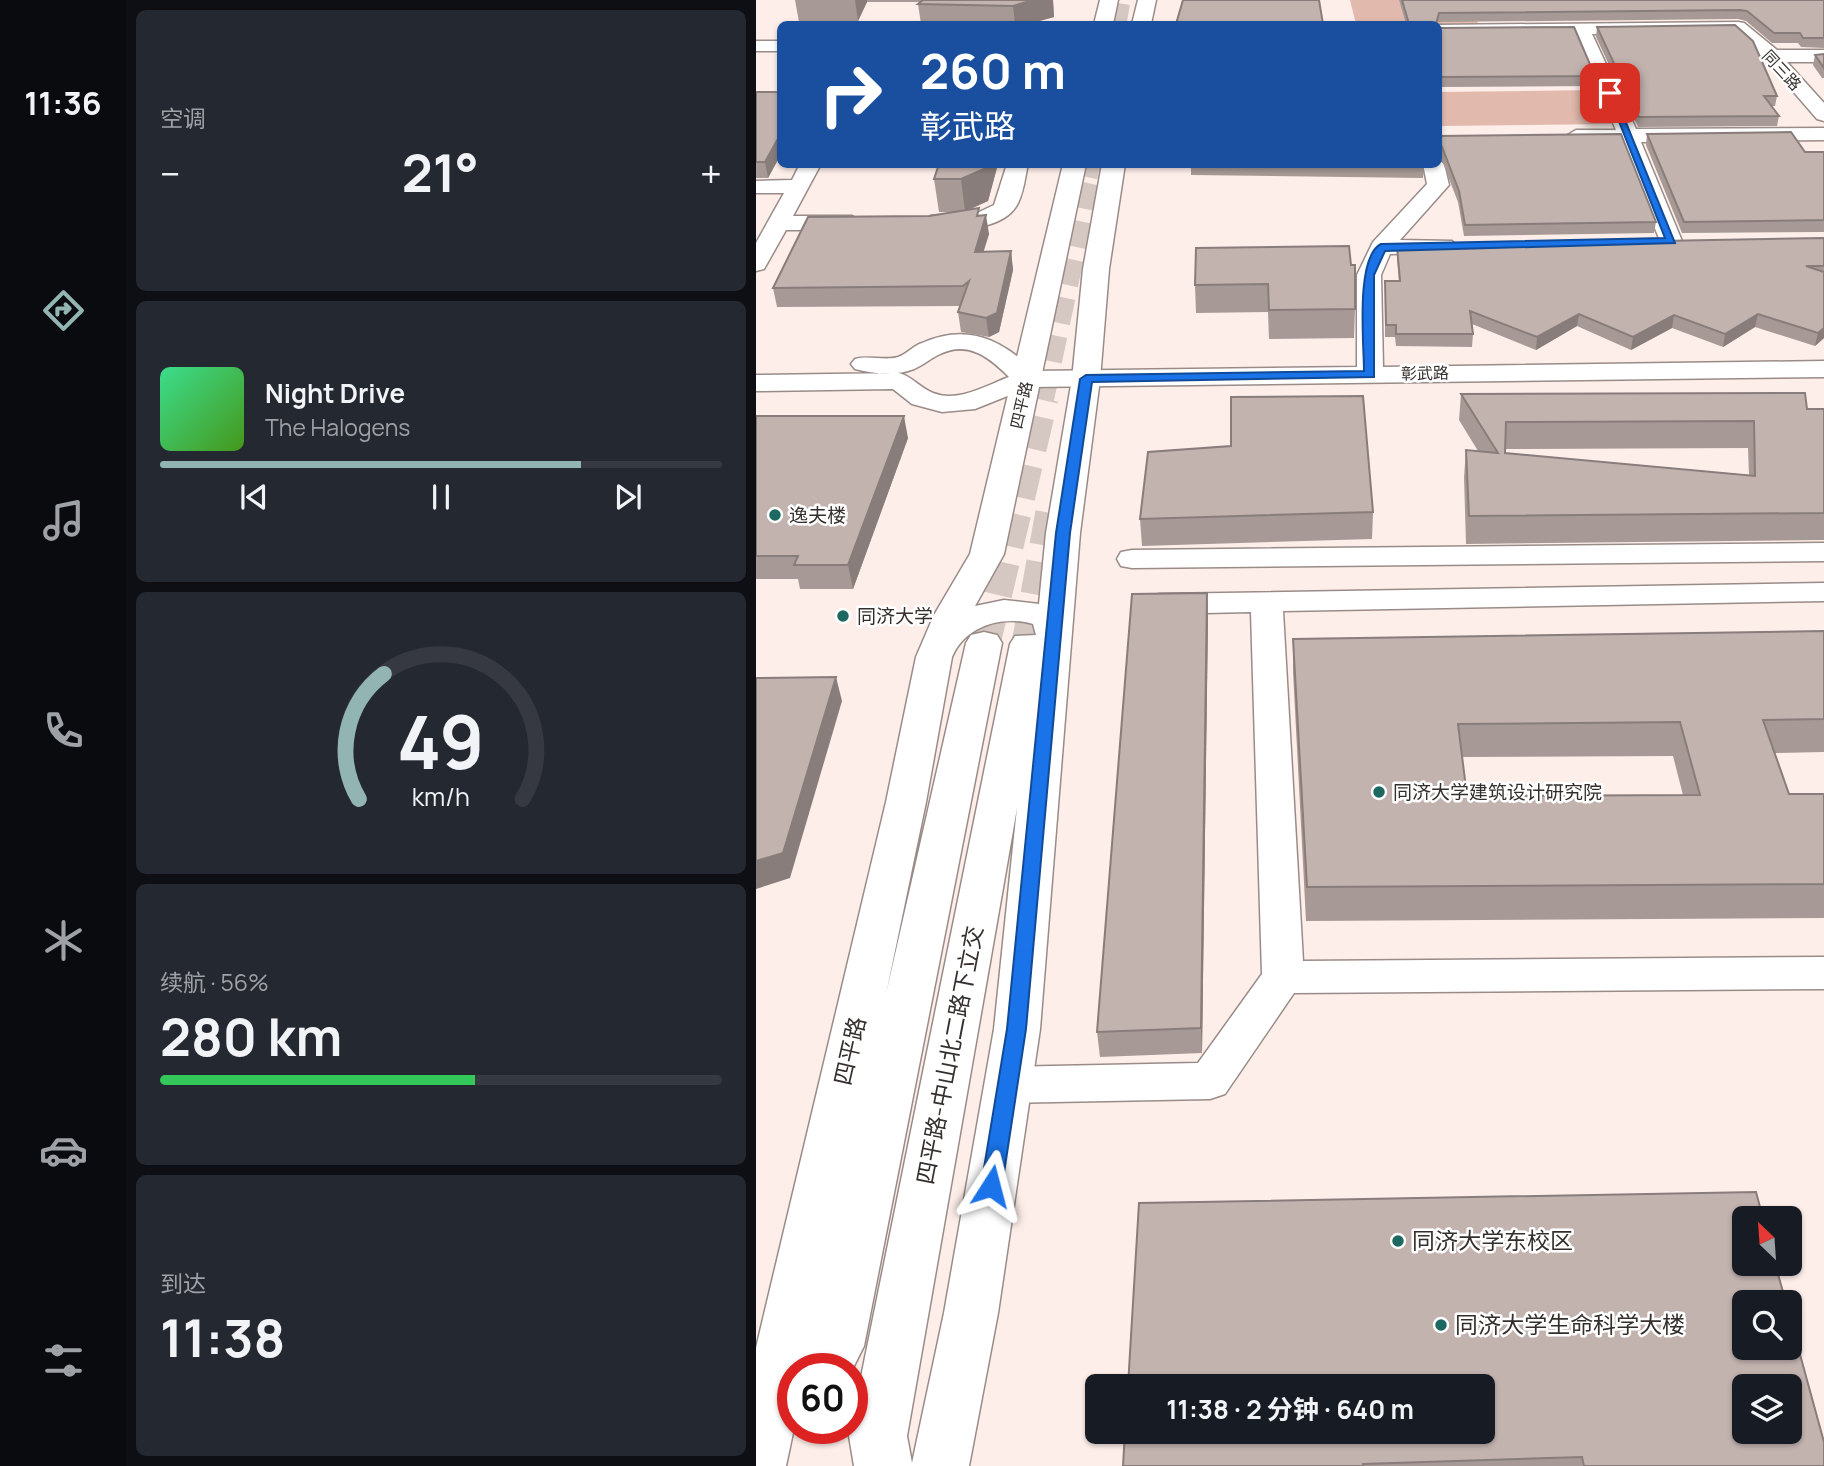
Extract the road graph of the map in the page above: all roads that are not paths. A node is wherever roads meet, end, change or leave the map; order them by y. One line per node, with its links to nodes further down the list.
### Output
1 (1109, 0): 3 (main road)
2 (1147, 0): 4 (main road)
3 (1105, 21)
4 (1143, 21)
5 (1581, 28): 6 (street); 9 (street, 同三路); 14 (street)
6 (1442, 30)
7 (756, 46): 8 (street)
8 (777, 46)
9 (1772, 56): 10 (street); 11 (street, 同三路)
10 (1824, 56)
11 (1824, 115)
12 (1824, 134): 14 (street)
13 (1561, 136): 14 (street)
14 (1629, 136): 25 (street)
15 (809, 168): 20 (street)
16 (1017, 168): 23 (street)
17 (1073, 168): 35 (main road, 四平路)
18 (1113, 168): 36 (main road, 四平路)
19 (1434, 168): 29 (street)
20 (798, 186): 21 (street); 24 (street)
21 (756, 187)
22 (879, 222): 24 (street)
23 (916, 222)
24 (778, 223): 30 (street)
25 (1671, 241): 26 (street); 27 (street)
26 (1699, 241)
27 (1644, 242)
28 (1464, 246): 29 (street)
29 (1381, 247): 34 (street)
30 (756, 264)
31 (756, 365): 33 (street)
32 (1824, 369): 34 (street, 彰武路)
33 (902, 372): 35 (street); 35 (street); 37 (street)
34 (1370, 374): 36 (street, 彰武路)
35 (1027, 379): 36 (street, 彰武路); 43 (main road, 四平路)
36 (1086, 379): 43 (main road, 四平路)
37 (756, 383)
38 (1824, 552): 39 (street)
39 (1132, 559)
40 (1824, 592): 41 (street)
41 (1267, 603): 42 (street); 45 (street)
42 (1140, 604)
43 (1002, 639): 46 (main road, 四平路); 47 (main road); 49 (main road, 四平路); 51 (main road, 四平路-中山北二路下立交)
44 (1824, 973): 45 (street)
45 (1283, 977): 46 (street)
46 (1007, 1085): 52 (main road, 四平路)
47 (832, 1353)
48 (777, 1443): 50 (main road)
49 (757, 1466)
50 (763, 1466)
51 (883, 1466)
52 (940, 1466)

